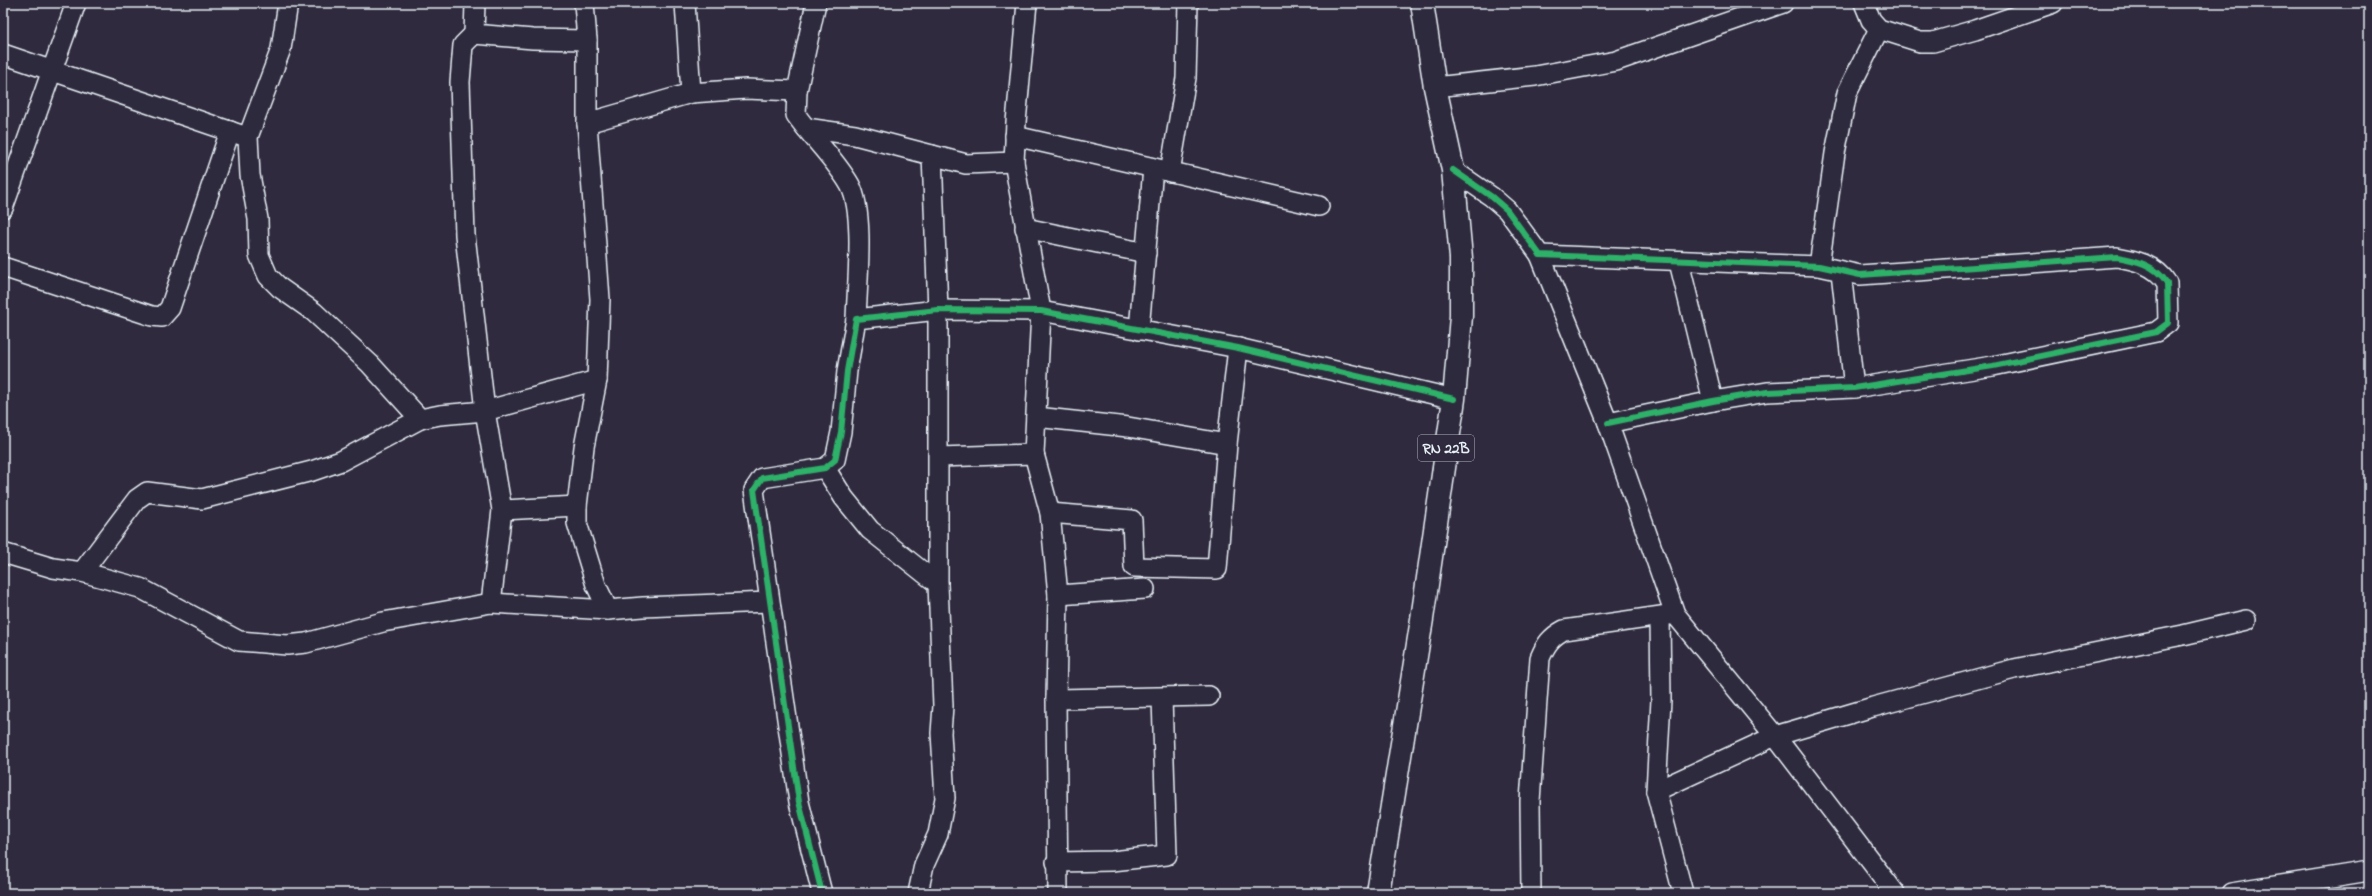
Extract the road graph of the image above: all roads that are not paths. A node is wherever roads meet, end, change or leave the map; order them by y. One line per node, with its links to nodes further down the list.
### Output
1 (76, 3): 17 (street)
2 (288, 3): 25 (street)
3 (475, 3): 14 (street)
4 (584, 3): 15 (street)
5 (684, 3): 20 (street)
6 (816, 3): 19 (street)
7 (1027, 3): 24 (street)
8 (1188, 3): 28 (street)
9 (1422, 3): 18 (main road, RN 22B)
10 (1783, 3): 18 (street)
11 (1864, 3): 13 (street)
12 (2054, 3): 13 (street)
13 (1879, 28): 36 (street)
14 (474, 34): 15 (street); 48 (street)
15 (587, 40): 21 (street)
16 (3, 54): 17 (street)
17 (53, 71): 23 (street); 31 (street)
18 (1435, 88): 29 (main road, RN 22B)
19 (797, 90): 20 (street); 22 (street)
20 (691, 92): 21 (street)
21 (588, 123): 44 (street)
22 (806, 128): 26 (street); 41 (street)
23 (230, 131): 25 (street); 37 (street)
24 (1015, 136): 27 (street); 28 (street)
25 (248, 137): 50 (street)
26 (932, 155): 27 (street); 39 (street)
27 (1014, 162): 32 (street)
28 (1162, 170): 30 (street); 33 (street)
29 (1452, 170): 34 (street); 46 (main road, RN 22B)
30 (1319, 206)
31 (3, 208)
32 (1025, 228): 33 (street); 40 (street)
33 (1146, 253): 42 (street)
34 (1540, 255): 35 (street); 51 (street)
35 (1679, 262): 36 (street); 47 (street)
36 (1818, 266): 38 (street)
37 (3, 267)
38 (1841, 272): 45 (street); 45 (street)
39 (938, 310): 40 (street); 41 (street); 54 (street)
40 (1041, 311): 42 (street); 49 (street)
41 (856, 319): 55 (street)
42 (1139, 330): 43 (street)
43 (1238, 348): 46 (street); 52 (street)
44 (597, 380): 48 (street); 56 (street)
45 (1854, 388): 47 (street)
46 (1454, 398): 79 (main road, RN 22B)
47 (1714, 401): 51 (street)
48 (485, 411): 50 (street); 57 (street)
49 (1036, 417): 52 (street); 53 (street)
50 (420, 419): 60 (street)
51 (1608, 423): 67 (street)
52 (1227, 444): 58 (street)
53 (1034, 454): 54 (street); 58 (street)
54 (938, 457): 61 (street)
55 (825, 468): 61 (street); 64 (street)
56 (577, 506): 57 (street); 66 (street)
57 (502, 510): 65 (street)
58 (1050, 513): 63 (street)
59 (3, 553): 60 (street)
60 (82, 572): 65 (street)
61 (938, 584): 77 (street)
62 (1145, 589): 63 (street)
63 (1058, 595): 71 (street)
64 (769, 602): 66 (street); 76 (street)
65 (491, 603): 66 (street)
66 (608, 610)
67 (1667, 615): 72 (street); 73 (street); 80 (street)
68 (2246, 620): 72 (street)
69 (1209, 696): 70 (street)
70 (1162, 698): 71 (street); 74 (street)
71 (1056, 699): 74 (street)
72 (1774, 736): 73 (street); 82 (street)
73 (1656, 791): 81 (street)
74 (1056, 862): 78 (street)
75 (2369, 871): 83 (street)
76 (822, 893)
77 (918, 893)
78 (1058, 893)
79 (1378, 893)
80 (1531, 893)
81 (1683, 893)
82 (1895, 893)
83 (2231, 893)

